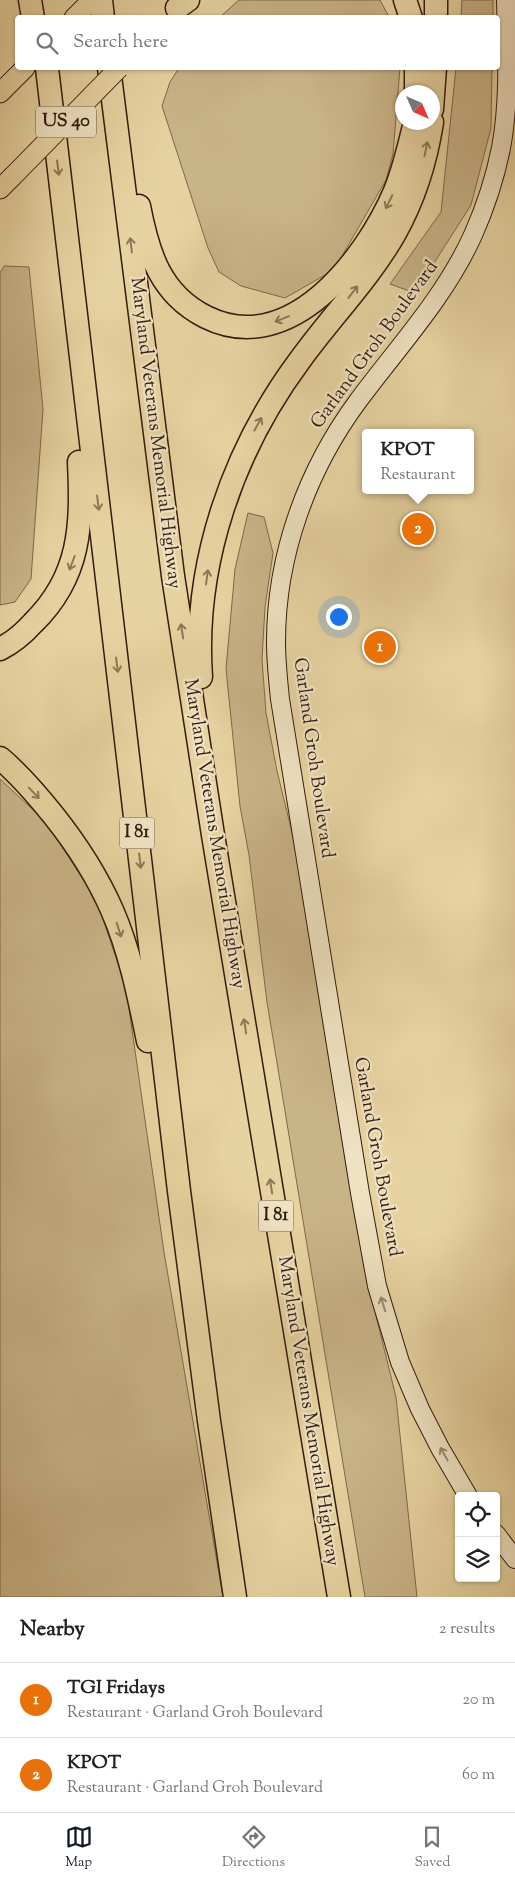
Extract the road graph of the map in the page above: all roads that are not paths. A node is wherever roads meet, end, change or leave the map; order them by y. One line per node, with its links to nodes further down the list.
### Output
1 (30, 0): 8 (highway)
2 (38, 0): 9 (highway)
3 (92, 0): 10 (main road)
4 (101, 0): 11 (highway)
5 (405, 0): 12 (highway)
6 (436, 0): 13 (highway)
7 (506, 0): 32 (street, Garland Groh Boulevard, one-way to 7)
8 (33, 15)
9 (40, 15)
10 (77, 15)
11 (103, 15)
12 (410, 15)
13 (436, 15)
14 (23, 70): 23 (main road)
15 (45, 70): 27 (highway, I 81, one-way to 27)
16 (110, 70): 24 (highway, one-way to 16)
17 (110, 70): 30 (highway, Maryland Veterans Memorial Highway / I 81, one-way to 17)
18 (117, 70): 26 (main road, US 40, bridge)
19 (416, 70): 21 (highway)
20 (435, 70): 22 (highway)
21 (416, 85)
22 (434, 85)
23 (2, 90)
24 (413, 130)
25 (430, 130): 30 (highway, one-way to 25)
26 (0, 189)
27 (70, 271): 28 (highway, one-way to 28); 31 (highway, I 81, one-way to 31)
28 (0, 650)
29 (0, 758): 31 (highway, one-way to 31)
30 (213, 835): 36 (highway, Maryland Veterans Memorial Highway / I 81, one-way to 30)
31 (179, 1191): 35 (highway, I 81)
32 (466, 1492)
33 (498, 1537): 34 (street)
34 (515, 1558)
35 (235, 1597)
36 (339, 1597)

